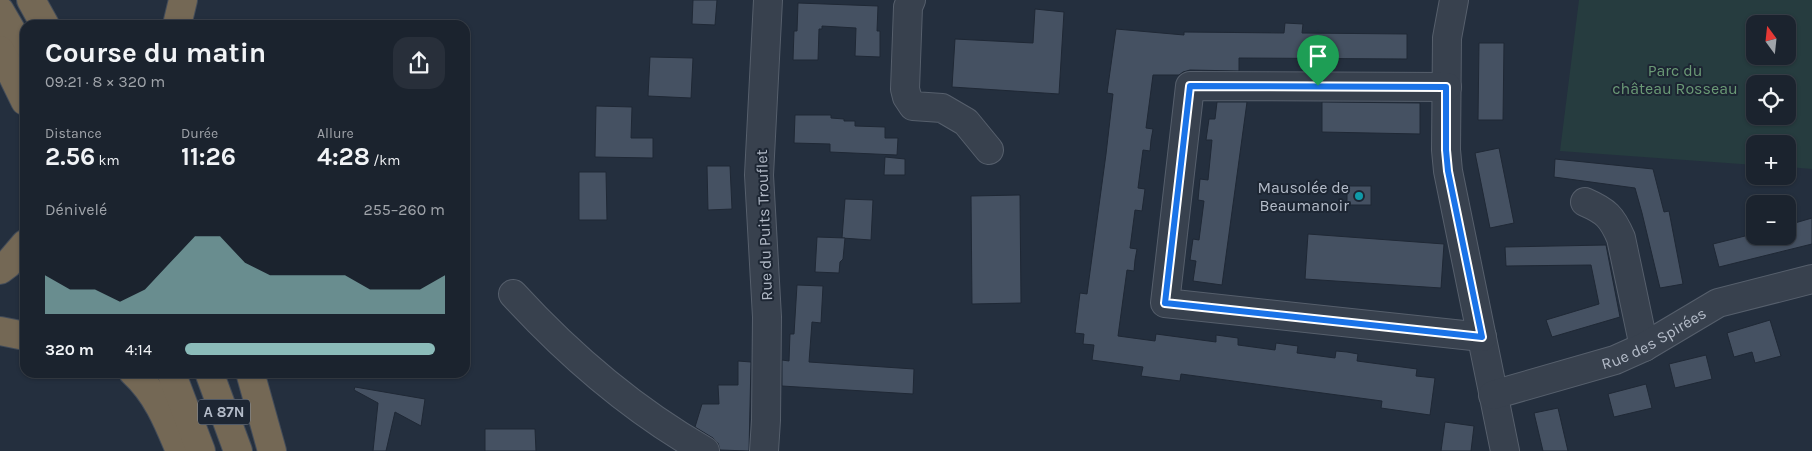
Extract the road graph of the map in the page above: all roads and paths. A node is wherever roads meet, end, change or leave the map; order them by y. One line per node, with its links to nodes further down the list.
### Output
1 (5, 0): 7 (highway)
2 (31, 0): 9 (highway)
3 (183, 0): 10 (highway)
4 (768, 0): 35 (street, Rue du Puits Trouflet)
5 (911, 0): 15 (street)
6 (1454, 0): 13 (street)
7 (0, 3)
8 (0, 11): 11 (highway)
9 (42, 20)
10 (178, 20)
11 (20, 45)
12 (0, 50): 14 (highway)
13 (1446, 87): 23 (street); 23 (street)
14 (20, 91)
15 (989, 150)
16 (1585, 202): 24 (street)
17 (20, 250): 18 (highway)
18 (0, 270)
19 (1812, 279): 24 (street, Rue des Spirées)
20 (513, 294): 34 (street)
21 (0, 331): 22 (highway)
22 (20, 335)
23 (1482, 337): 29 (street)
24 (1644, 347): 29 (street, Rue des Spirées)
25 (139, 378): 30 (highway)
26 (174, 378): 31 (highway, A 87N)
27 (211, 378): 32 (highway, A 87N)
28 (252, 378): 33 (highway)
29 (1494, 395): 36 (street)
30 (180, 451)
31 (202, 451)
32 (238, 451)
33 (272, 451)
34 (705, 451)
35 (764, 451)
36 (1505, 451)

